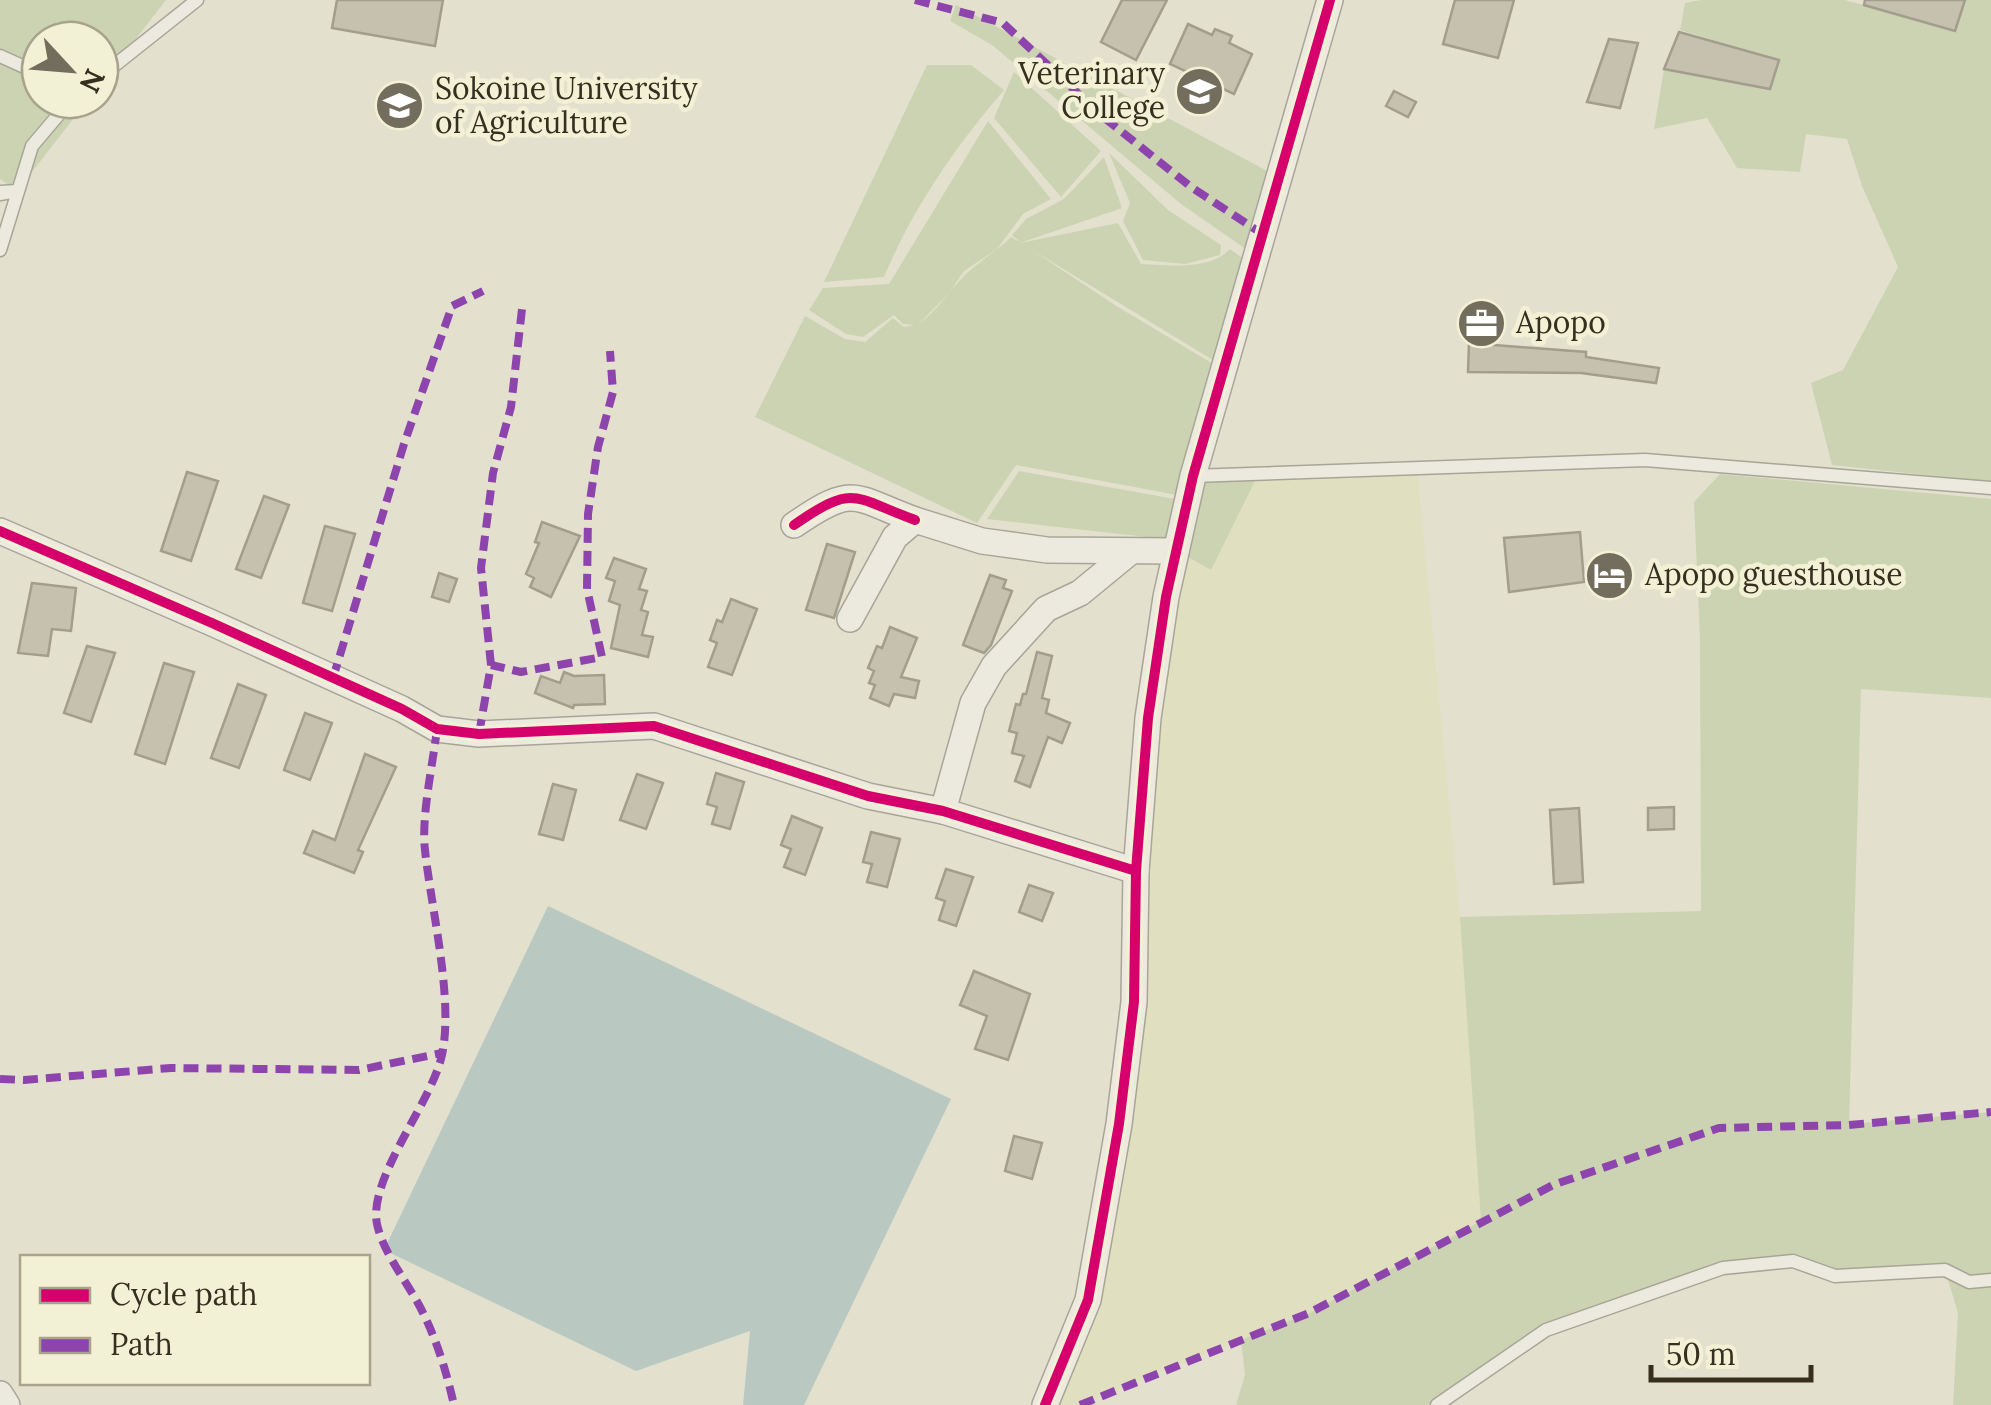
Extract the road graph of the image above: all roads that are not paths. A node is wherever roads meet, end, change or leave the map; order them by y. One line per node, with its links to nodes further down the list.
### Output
1 (197, 0): 3 (lane)
2 (1326, 1): 8 (street)
3 (120, 61)
4 (54, 120): 5 (lane)
5 (17, 191): 6 (lane); 7 (lane)
6 (0, 193)
7 (0, 250)
8 (1193, 476): 9 (lane); 13 (street)
9 (1991, 488)
10 (915, 520): 11 (street); 14 (street); 15 (street)
11 (794, 525)
12 (0, 530): 16 (street)
13 (1176, 551): 14 (street); 17 (street)
14 (1130, 552): 16 (street)
15 (850, 620)
16 (943, 811): 17 (street)
17 (1136, 871): 21 (street)
18 (1991, 1280): 22 (lane)
19 (0, 1394): 20 (street)
20 (7, 1405)
21 (1044, 1405)
22 (1438, 1405)

